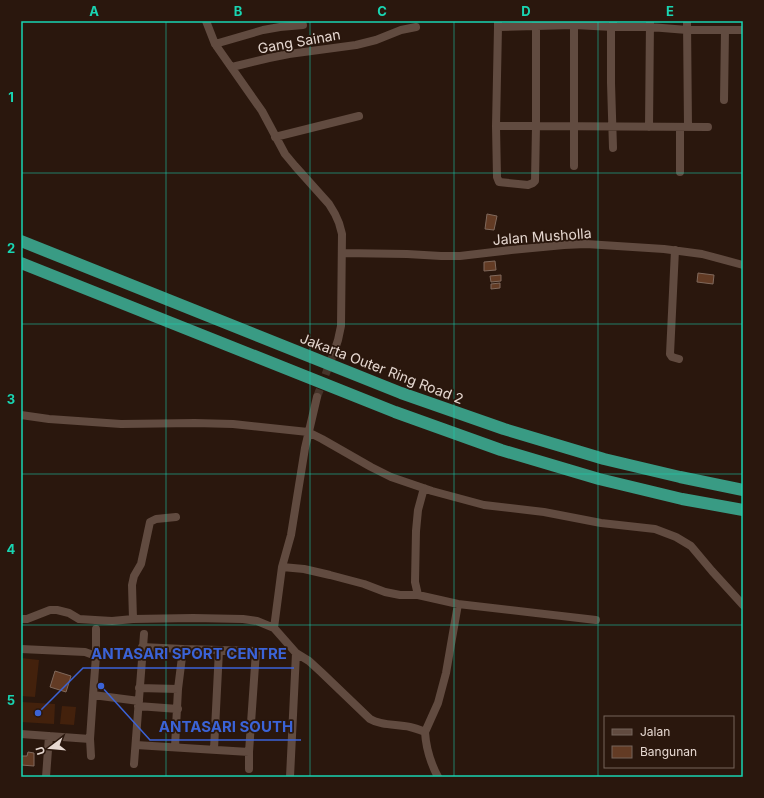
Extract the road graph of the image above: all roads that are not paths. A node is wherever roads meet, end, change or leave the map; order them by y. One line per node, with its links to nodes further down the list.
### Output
1 (206, 21): 12 (street)
2 (498, 24): 3 (street); 16 (street)
3 (536, 24): 6 (street); 17 (street)
4 (650, 24): 7 (street); 8 (street); 20 (street)
5 (303, 25): 12 (street)
6 (574, 25): 7 (street); 18 (street)
7 (613, 25): 19 (street)
8 (687, 25): 10 (street); 21 (street)
9 (416, 27): 13 (street, Gang Sainan)
10 (725, 30): 11 (street); 14 (street)
11 (743, 30)
12 (215, 44): 13 (street)
13 (232, 68): 23 (street)
14 (724, 100)
15 (359, 116): 23 (street)
16 (496, 126): 17 (street); 17 (street)
17 (536, 126): 18 (street)
18 (574, 127): 19 (street); 25 (street)
19 (612, 127): 20 (street); 24 (street)
20 (649, 127): 21 (street)
21 (684, 127): 22 (street); 26 (street)
22 (708, 127)
23 (275, 137): 29 (street)
24 (613, 148)
25 (574, 166)
26 (680, 172)
27 (21, 241): 38 (highway, Jakarta Outer Ring Road 2)
28 (674, 250): 29 (street, Jalan Musholla); 31 (street, Jalan Musholla); 33 (street)
29 (342, 253): 32 (street)
30 (21, 263): 39 (highway)
31 (743, 265)
32 (334, 352)
33 (679, 359)
34 (317, 397): 36 (street)
35 (21, 415): 36 (street)
36 (308, 432): 37 (street); 41 (street)
37 (424, 488): 42 (street); 44 (street)
38 (743, 490)
39 (743, 510)
40 (176, 517): 46 (street)
41 (282, 567): 42 (street); 48 (street)
42 (418, 595): 43 (street)
43 (458, 604): 47 (street); 62 (street)
44 (743, 604)
45 (21, 619): 46 (street)
46 (133, 619): 48 (street)
47 (596, 620)
48 (274, 628): 55 (street)
49 (96, 629): 56 (street)
50 (144, 634): 51 (street)
51 (142, 647): 53 (street); 57 (street)
52 (21, 649): 56 (street)
53 (183, 649): 54 (street); 58 (street)
54 (219, 650): 68 (street); 69 (street)
55 (296, 653): 62 (street); 74 (street)
56 (96, 656): 59 (street)
57 (139, 688): 58 (street); 60 (street)
58 (178, 689): 61 (street)
59 (93, 695): 60 (street); 65 (street)
60 (138, 704): 61 (street); 66 (street)
61 (178, 709): 67 (street)
62 (425, 732): 75 (street)
63 (21, 734): 64 (street)
64 (49, 736): 65 (street); 73 (street)
65 (90, 739): 70 (street)
66 (136, 745): 67 (street); 71 (street)
67 (175, 747): 68 (street)
68 (214, 749): 69 (street)
69 (249, 752): 72 (street)
70 (91, 756)
71 (134, 764)
72 (250, 769)
73 (46, 777)
74 (290, 777)
75 (438, 777)

